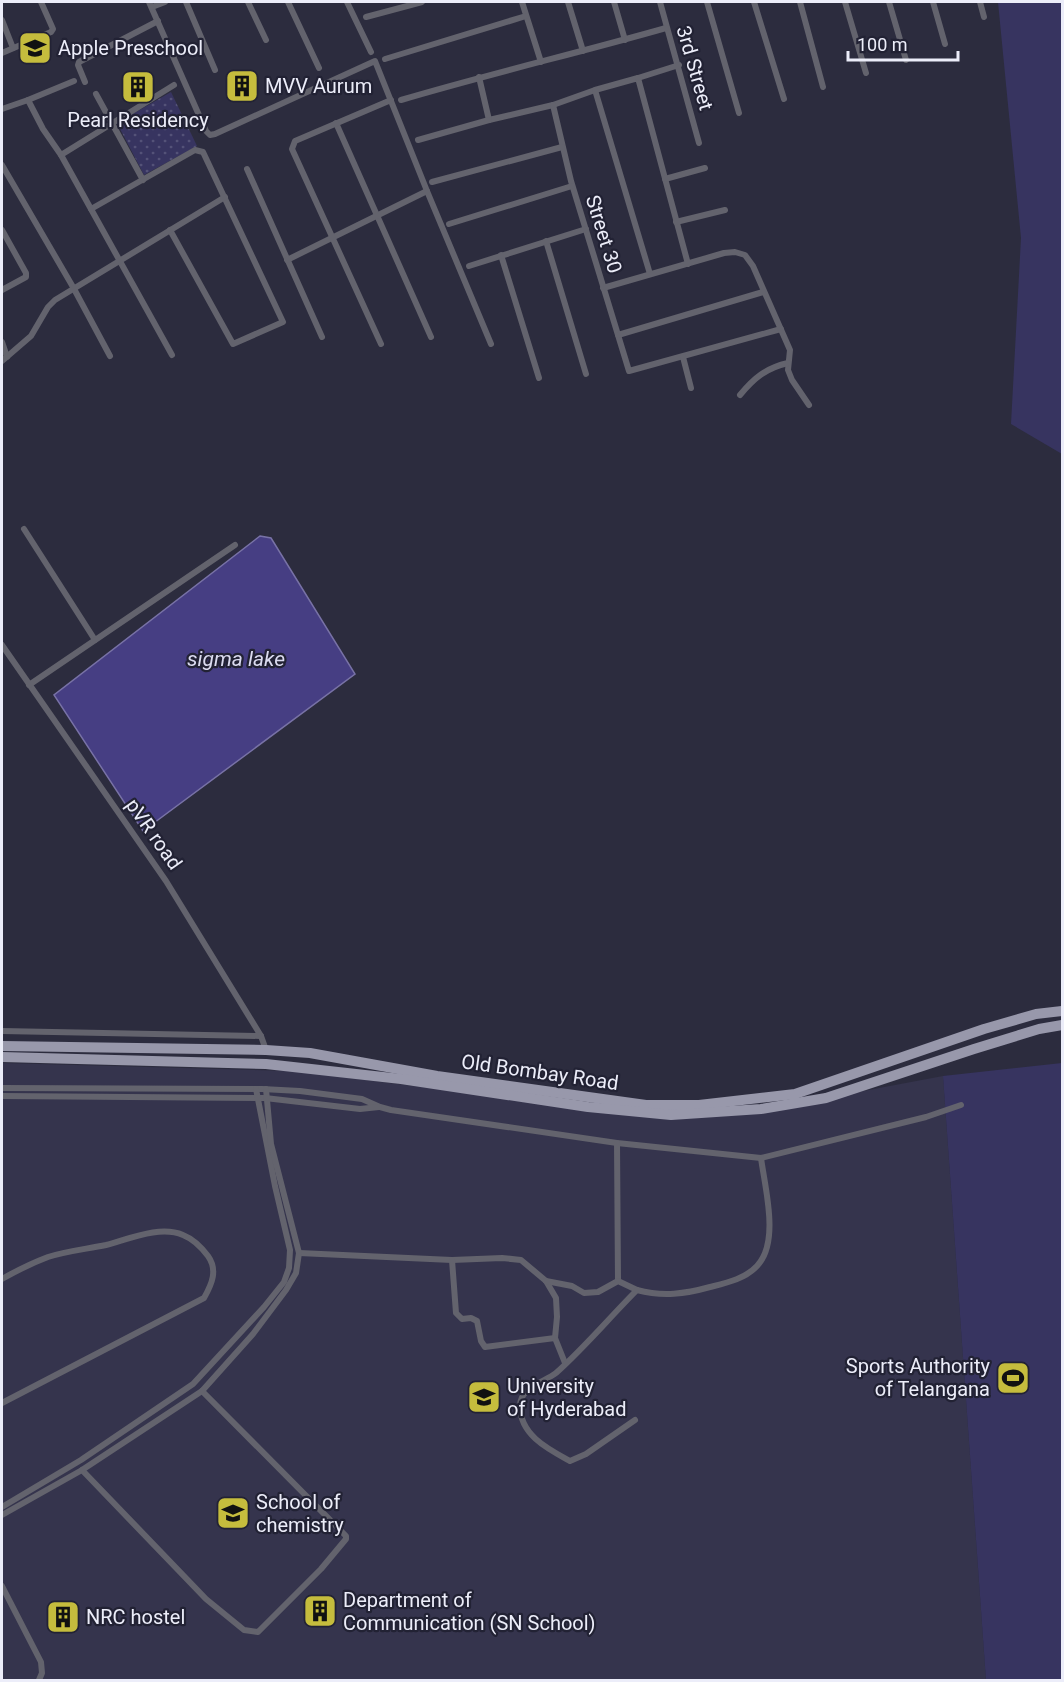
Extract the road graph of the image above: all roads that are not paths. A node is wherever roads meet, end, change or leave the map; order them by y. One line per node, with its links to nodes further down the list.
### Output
1 (41, 2): 29 (street)
2 (165, 2): 19 (street)
3 (186, 2): 38 (street)
4 (248, 2): 26 (street)
5 (288, 2): 37 (street)
6 (347, 2): 31 (street)
7 (422, 2): 22 (street)
8 (522, 2): 20 (street)
9 (568, 2): 30 (street)
10 (614, 2): 27 (street)
11 (660, 2): 25 (street, 3rd Street)
12 (708, 2): 54 (street)
13 (754, 2): 48 (street)
14 (800, 2): 45 (street)
15 (845, 2): 39 (street)
16 (889, 2): 34 (street)
17 (933, 2): 28 (street)
18 (980, 2): 21 (street)
19 (151, 4): 24 (street)
20 (526, 16): 33 (street); 35 (street)
21 (984, 16)
22 (366, 17)
23 (2, 20): 29 (street)
24 (158, 21): 43 (street); 50 (street)
25 (666, 28): 27 (street); 36 (street, 3rd Street)
26 (266, 40)
27 (625, 40): 30 (street)
28 (945, 44)
29 (13, 48): 32 (street)
30 (583, 51): 35 (street)
31 (371, 52)
32 (2, 53)
33 (386, 59)
34 (906, 60)
35 (542, 62): 40 (street)
36 (679, 65): 41 (street); 59 (street, 3rd Street)
37 (319, 68)
38 (215, 70)
39 (866, 73)
40 (478, 77): 51 (street); 55 (street)
41 (638, 78): 46 (street); 65 (street)
42 (74, 81): 49 (street)
43 (85, 81)
44 (174, 85): 56 (street)
45 (823, 87)
46 (595, 90): 52 (street); 86 (street)
47 (96, 94): 56 (street)
48 (784, 99)
49 (28, 100): 53 (street); 61 (street)
50 (390, 100): 57 (street); 69 (street)
51 (401, 100)
52 (553, 105): 55 (street); 60 (street, Street 30)
53 (2, 109)
54 (740, 112)
55 (489, 120): 58 (street)
56 (112, 122): 61 (street); 66 (street)
57 (336, 123): 73 (street); 79 (street)
58 (418, 140)
59 (699, 143)
60 (562, 147): 67 (street); 68 (street, Street 30)
61 (61, 155): 71 (street)
62 (2, 165): 87 (street)
63 (705, 168): 65 (street)
64 (248, 169): 82 (street)
65 (664, 179): 74 (street)
66 (143, 180): 70 (street); 71 (street)
67 (432, 182)
68 (572, 186): 75 (street); 76 (street, Street 30)
69 (427, 191): 73 (street); 97 (street)
70 (225, 197): 78 (street); 78 (street)
71 (91, 209): 83 (street)
72 (726, 210): 74 (street)
73 (377, 214): 79 (street); 94 (street)
74 (676, 222): 84 (street)
75 (449, 224)
76 (586, 229): 80 (street); 88 (street, Street 30)
77 (2, 230): 89 (street)
78 (170, 230): 83 (street)
79 (332, 237): 82 (street); 96 (street)
80 (546, 241): 81 (street); 103 (street)
81 (501, 255): 85 (street); 104 (street)
82 (287, 260): 93 (street)
83 (118, 261): 87 (street); 98 (street)
84 (688, 264): 86 (street); 90 (street)
85 (469, 266)
86 (650, 274): 88 (street)
87 (73, 287): 99 (street); 101 (street)
88 (603, 288): 92 (street, Street 30)
89 (2, 290)
90 (763, 292): 91 (street); 92 (street)
91 (782, 329): 100 (street); 102 (street)
92 (618, 335): 100 (street, Street 30)
93 (322, 337)
94 (431, 337)
95 (2, 343): 101 (street)
96 (381, 344)
97 (491, 344)
98 (172, 355)
99 (110, 356)
100 (683, 357): 105 (street)
101 (4, 359)
102 (788, 363): 106 (street); 107 (street)
103 (586, 374)
104 (539, 378)
105 (691, 387)
106 (740, 395)
107 (809, 405)
108 (24, 529): 110 (street)
109 (235, 545): 110 (street)
110 (95, 640): 112 (street)
111 (2, 645): 112 (street, pVR road)
112 (29, 685): 116 (street, pVR road)
113 (1062, 1011): 118 (main road, Old Bombay Road)
114 (1062, 1025): 119 (main road, Old Bombay Road)
115 (2, 1031): 116 (street)
116 (261, 1036): 118 (street, pVR road)
117 (2, 1046): 118 (main road, Old Bombay Road)
118 (266, 1050)
119 (2, 1057)
120 (2, 1088): 121 (street)
121 (256, 1089): 122 (street); 124 (street)
122 (266, 1089): 125 (street); 127 (street)
123 (2, 1096): 124 (street)
124 (257, 1098): 125 (street); 142 (street)
125 (265, 1098): 127 (street); 130 (street)
126 (962, 1105): 129 (street)
127 (380, 1107): 128 (street)
128 (617, 1143): 129 (street); 134 (street)
129 (761, 1158): 135 (street)
130 (299, 1253): 131 (street); 138 (street)
131 (452, 1260): 133 (street); 136 (street)
132 (2, 1279): 139 (street)
133 (546, 1281): 134 (street); 136 (street)
134 (618, 1281): 135 (street)
135 (637, 1290): 137 (street)
136 (555, 1338): 137 (street)
137 (565, 1363): 140 (street)
138 (202, 1391): 141 (street); 141 (street)
139 (2, 1403)
140 (635, 1420)
141 (82, 1470): 143 (street)
142 (2, 1507)
143 (2, 1515)
144 (2, 1586): 145 (street)
145 (4, 1599): 146 (street)
146 (39, 1680)

